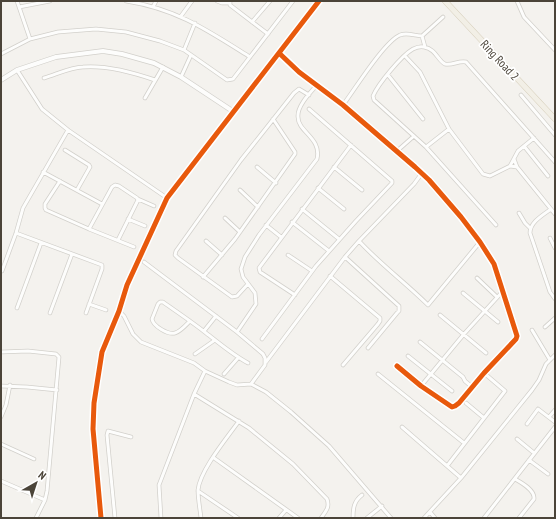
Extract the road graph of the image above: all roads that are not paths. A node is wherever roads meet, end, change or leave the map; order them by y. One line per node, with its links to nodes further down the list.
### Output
1 (17, 1): 15 (street)
2 (50, 1): 13 (street)
3 (126, 1): 14 (street)
4 (156, 1): 14 (street)
5 (192, 1): 16 (street)
6 (217, 1): 12 (street)
7 (270, 1): 18 (street)
8 (293, 1): 20 (street)
9 (319, 1): 26 (street)
10 (445, 1): 47 (main road, Ring Road 2)
11 (517, 1): 25 (street)
12 (230, 2): 18 (street)
13 (31, 3): 15 (street)
14 (153, 7): 16 (street)
15 (19, 8): 22 (street)
16 (181, 16): 19 (street)
17 (443, 17): 21 (street)
18 (252, 22): 20 (street)
19 (195, 23): 24 (street); 30 (street)
20 (268, 34): 30 (street)
21 (422, 36): 23 (street); 42 (street)
22 (30, 39): 24 (street); 27 (street)
23 (425, 47): 29 (street); 52 (street)
24 (184, 50): 28 (street)
25 (555, 50)
26 (279, 53): 38 (street); 44 (street)
27 (1, 54)
28 (191, 55): 30 (street); 34 (street)
29 (405, 56): 33 (street); 48 (street)
30 (250, 57)
31 (162, 68): 32 (street); 34 (street); 37 (street)
32 (17, 70): 36 (street); 49 (street)
33 (388, 75): 46 (street); 51 (street)
34 (181, 76): 44 (street)
35 (44, 78): 37 (street)
36 (1, 80)
37 (155, 80): 41 (street)
38 (317, 85): 39 (street); 42 (street)
39 (309, 95): 45 (street); 86 (street)
40 (521, 95): 50 (street)
41 (145, 98)
42 (343, 105): 57 (street)
43 (309, 109): 53 (street)
44 (234, 112): 73 (street)
45 (273, 119): 68 (street); 112 (street)
46 (423, 119)
47 (555, 120)
48 (448, 129): 55 (street); 60 (street)
49 (68, 130): 64 (street); 73 (street)
50 (555, 135)
51 (414, 136): 55 (street); 57 (street)
52 (534, 138): 54 (street); 59 (street)
53 (351, 145): 62 (street); 95 (street)
54 (524, 146): 58 (street); 66 (street)
55 (426, 147): 87 (street)
56 (65, 150): 70 (street)
57 (397, 151): 65 (street)
58 (514, 159): 60 (street); 63 (street)
59 (555, 162)
60 (510, 166): 63 (street)
61 (257, 167): 68 (street)
62 (334, 167): 69 (street); 72 (street)
63 (517, 167): 80 (street)
64 (43, 172): 67 (street); 92 (street)
65 (422, 173): 98 (street); 99 (street)
66 (548, 176)
67 (60, 181): 70 (street); 90 (street)
68 (276, 183): 77 (street)
69 (318, 188): 78 (street); 79 (street)
70 (77, 190): 75 (street)
71 (240, 190): 77 (street)
72 (362, 190)
73 (167, 198): 123 (street)
74 (138, 199): 75 (street); 76 (street); 84 (street)
75 (102, 204): 90 (street)
76 (154, 206)
77 (258, 207): 91 (street)
78 (302, 209): 85 (street); 95 (street)
79 (344, 209)
80 (551, 209): 82 (street); 89 (street)
81 (519, 213): 89 (street)
82 (555, 214)
83 (225, 218): 91 (street)
84 (128, 219): 88 (street); 96 (street)
85 (292, 222): 93 (street); 103 (street)
86 (266, 225): 93 (street); 114 (street)
87 (496, 225)
88 (145, 226)
89 (530, 228): 119 (street)
90 (89, 229): 96 (street)
91 (240, 232): 105 (street)
92 (16, 233): 100 (street); 109 (street)
93 (281, 237): 117 (street)
94 (550, 238): 102 (street)
95 (339, 239): 103 (street)
96 (118, 240): 101 (street)
97 (206, 241): 105 (street)
98 (359, 241): 99 (street); 107 (street)
99 (480, 242): 115 (street)
100 (41, 243): 104 (street); 121 (street)
101 (134, 247)
102 (555, 248)
103 (329, 251): 110 (street)
104 (72, 254): 120 (street); 125 (street)
105 (222, 255): 112 (street)
106 (288, 255): 110 (street)
107 (345, 257): 111 (street); 140 (street)
108 (144, 262): 128 (street)
109 (2, 271)
110 (312, 271): 117 (street)
111 (330, 276): 149 (street); 151 (street)
112 (203, 277): 114 (street)
113 (477, 278): 118 (street)
114 (248, 284): 135 (street)
115 (503, 291): 118 (street); 154 (street)
116 (463, 293): 124 (street)
117 (294, 295): 137 (street)
118 (498, 297): 124 (street)
119 (555, 299)
120 (89, 304): 122 (street); 126 (street)
121 (16, 308)
122 (106, 310)
123 (119, 311): 153 (street); 196 (street)
124 (484, 312): 131 (street); 136 (street)
125 (50, 313)
126 (86, 313)
127 (440, 315): 136 (street)
128 (216, 316): 134 (street); 135 (street)
129 (555, 318): 132 (street)
130 (190, 321): 130 (street); 134 (street)
131 (498, 322)
132 (545, 327)
133 (532, 330): 148 (street)
134 (204, 331): 138 (street)
135 (237, 332): 149 (street)
136 (464, 334): 143 (street); 147 (street)
137 (262, 339)
138 (215, 340): 142 (street); 146 (street)
139 (420, 342): 147 (street)
140 (368, 348)
141 (1, 352): 163 (street)
142 (195, 354)
143 (486, 354)
144 (555, 355): 148 (street)
145 (408, 356): 157 (street)
146 (238, 358): 150 (street); 155 (street)
147 (442, 360): 157 (street); 162 (street)
148 (550, 360): 186 (street)
149 (266, 362): 158 (street)
150 (248, 363)
151 (343, 365)
152 (397, 366): 161 (street)
153 (205, 371): 158 (street); 165 (street)
154 (484, 373): 162 (street); 170 (street)
155 (224, 374)
156 (378, 374): 178 (street)
157 (430, 374): 161 (street); 164 (street)
158 (251, 384): 192 (street)
159 (10, 385): 160 (street); 163 (street); 168 (street)
160 (1, 386)
161 (421, 386): 162 (street)
162 (472, 388)
163 (57, 390): 191 (street)
164 (452, 391)
165 (194, 394): 171 (street); 198 (street)
166 (466, 403): 170 (street)
167 (555, 410): 169 (street)
168 (1, 417)
169 (549, 417): 172 (street); 173 (street)
170 (484, 418): 178 (street)
171 (239, 421): 181 (street); 203 (street)
172 (555, 422)
173 (527, 424)
174 (555, 426): 180 (street)
175 (402, 427): 184 (street)
176 (131, 437): 197 (street)
177 (517, 439): 180 (street)
178 (464, 443): 184 (street)
179 (1, 444): 182 (street)
180 (534, 453): 183 (street)
181 (214, 458): 189 (street); 193 (street)
182 (34, 459)
183 (529, 460): 185 (street); 187 (street)
184 (447, 466): 186 (street)
185 (548, 474)
186 (461, 478): 194 (street)
187 (515, 479): 209 (street); 210 (street)
188 (1, 480): 191 (street)
189 (198, 491): 199 (street); 200 (street)
190 (362, 495): 204 (street)
191 (45, 500): 195 (street)
192 (382, 506): 205 (street); 206 (street)
193 (286, 510): 201 (street); 202 (street)
194 (430, 512): 207 (street); 208 (street)
195 (36, 518)
196 (101, 518)
197 (115, 518)
198 (161, 518)
199 (201, 518)
200 (238, 518)
201 (279, 518)
202 (298, 518)
203 (321, 518)
204 (353, 518)
205 (366, 518)
206 (391, 518)
207 (424, 518)
208 (435, 518)
209 (484, 518)
210 (519, 518)

